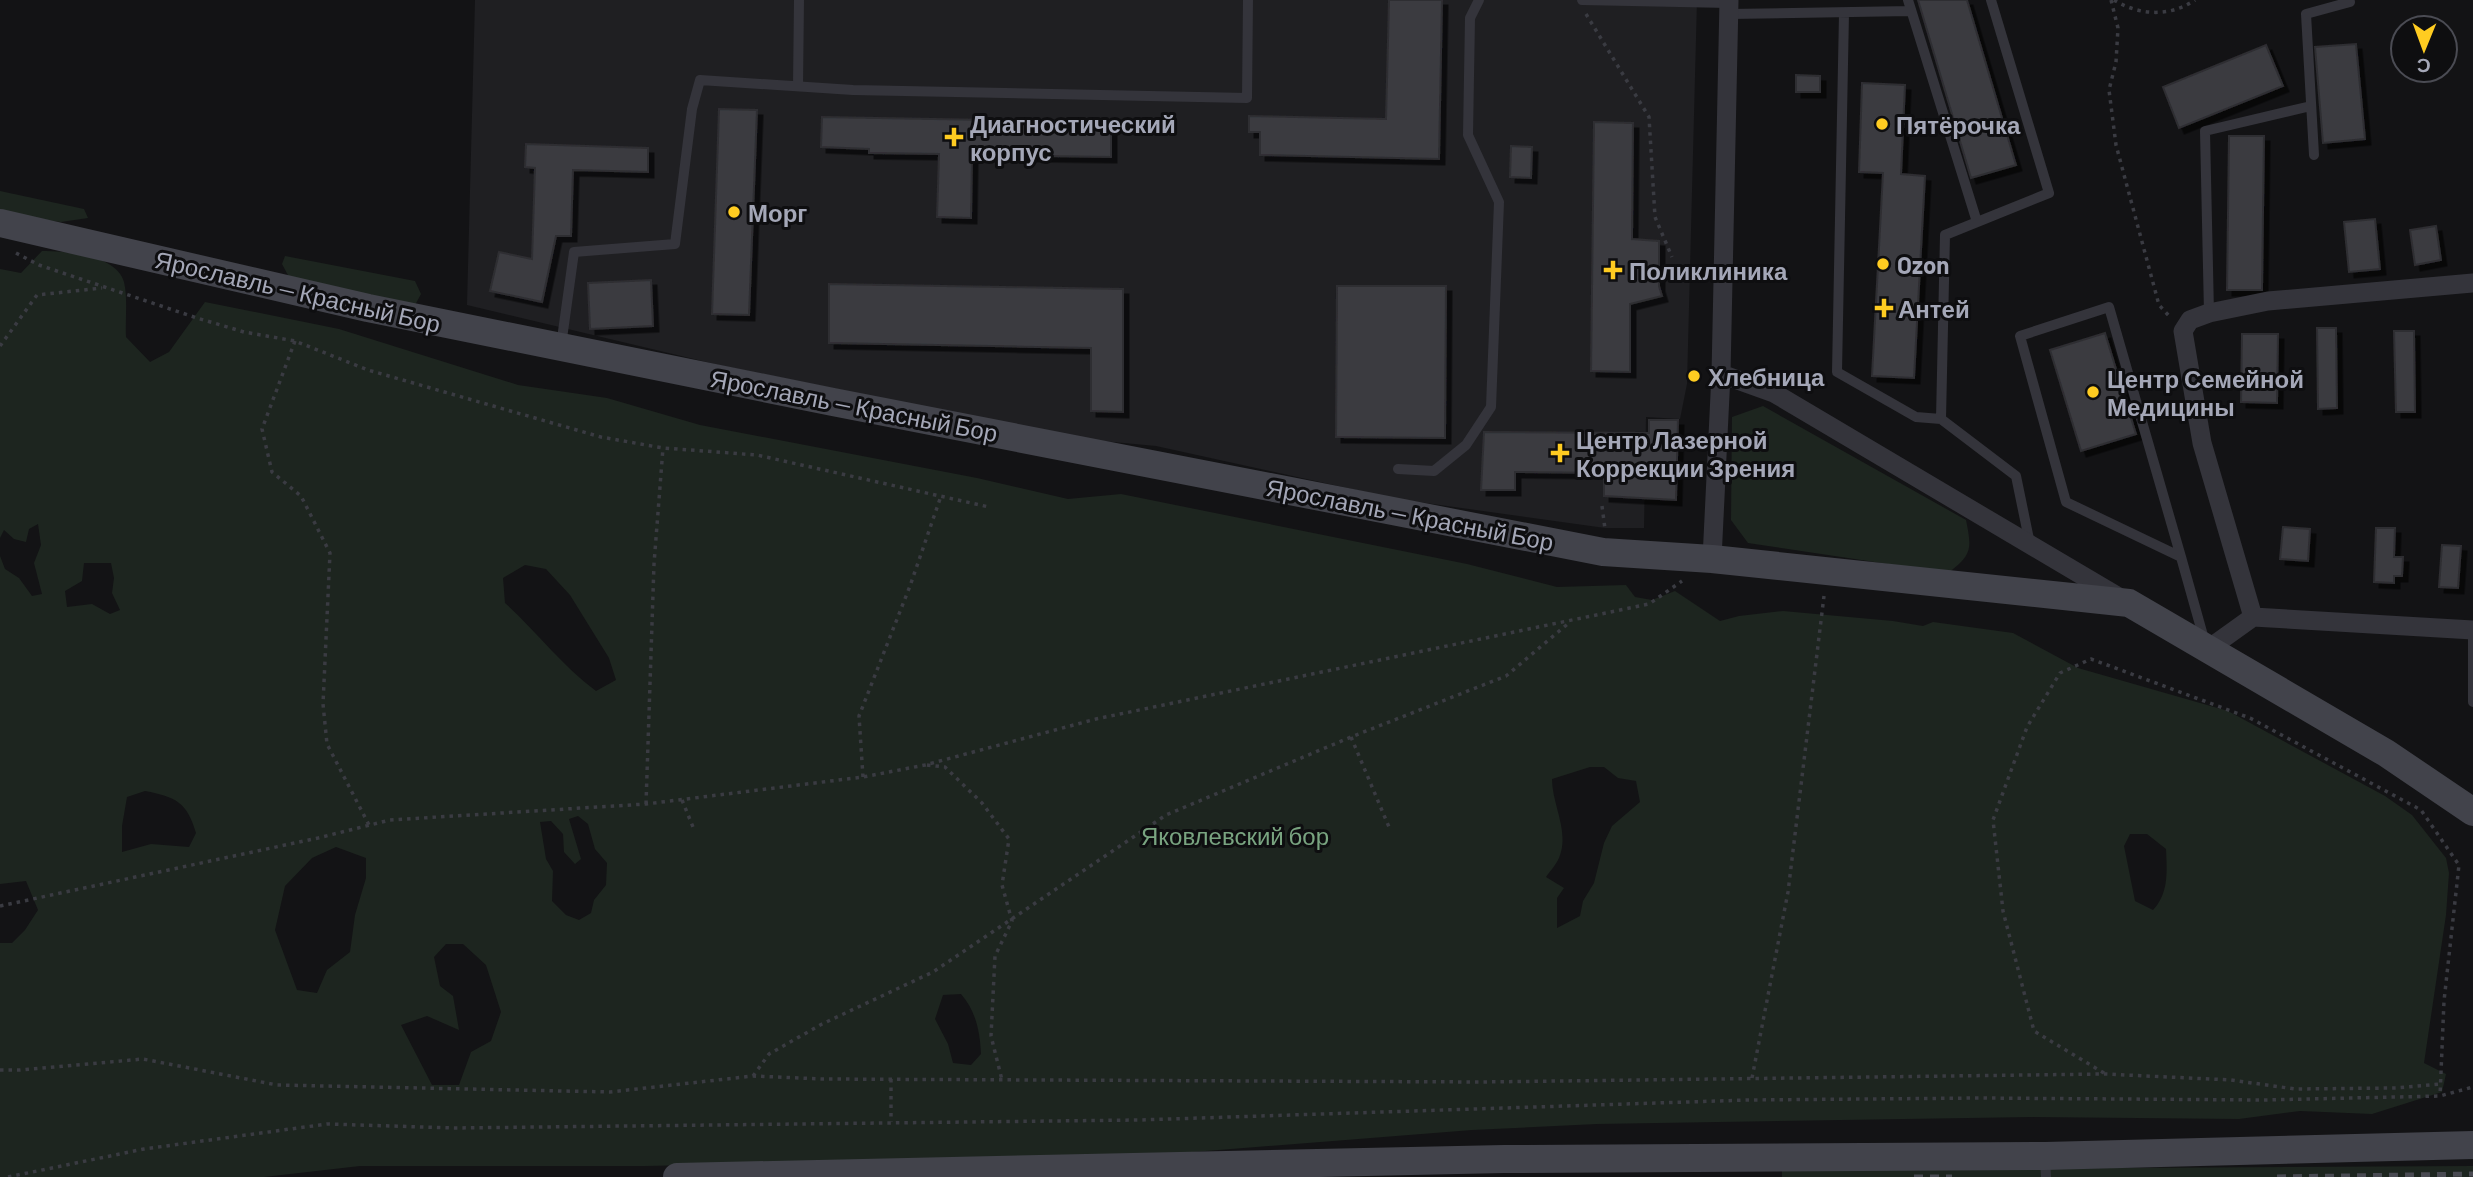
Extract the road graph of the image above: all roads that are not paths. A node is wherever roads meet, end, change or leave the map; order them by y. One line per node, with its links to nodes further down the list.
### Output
1 (799, 0): 11 (lane)
2 (1248, 0): 11 (lane)
3 (1479, 0): 21 (lane)
4 (1582, 0): 8 (lane)
5 (1908, 0): 9 (lane)
6 (1991, 0): 14 (lane)
7 (2350, 2): 12 (lane)
8 (1729, 6): 10 (lane); 19 (street)
9 (1911, 11): 10 (lane); 14 (lane)
10 (1844, 13): 20 (lane)
11 (798, 86): 18 (lane)
12 (2311, 106): 13 (lane); 17 (lane)
13 (2314, 155)
14 (1977, 222): 20 (lane)
15 (5, 236): 18 (street, Ярославль — Красный Бор)
16 (2473, 283): 17 (street)
17 (2209, 313): 26 (street)
18 (561, 347): 24 (street, Ярославль — Красный Бор)
19 (1721, 374): 22 (street); 24 (street)
20 (1941, 419): 22 (lane)
21 (1398, 470)
22 (2031, 545): 25 (street)
23 (2180, 557): 23 (lane); 28 (lane)
24 (1712, 559): 25 (street, Ярославль — Красный Бор)
25 (2129, 603): 28 (street)
26 (2253, 617): 27 (street); 28 (street)
27 (2473, 630): 29 (lane)
28 (2207, 650): 30 (street)
29 (2473, 702)
30 (2473, 812)
31 (2473, 1145): 32 (street)
32 (2045, 1166): 33 (street)
33 (677, 1177)

